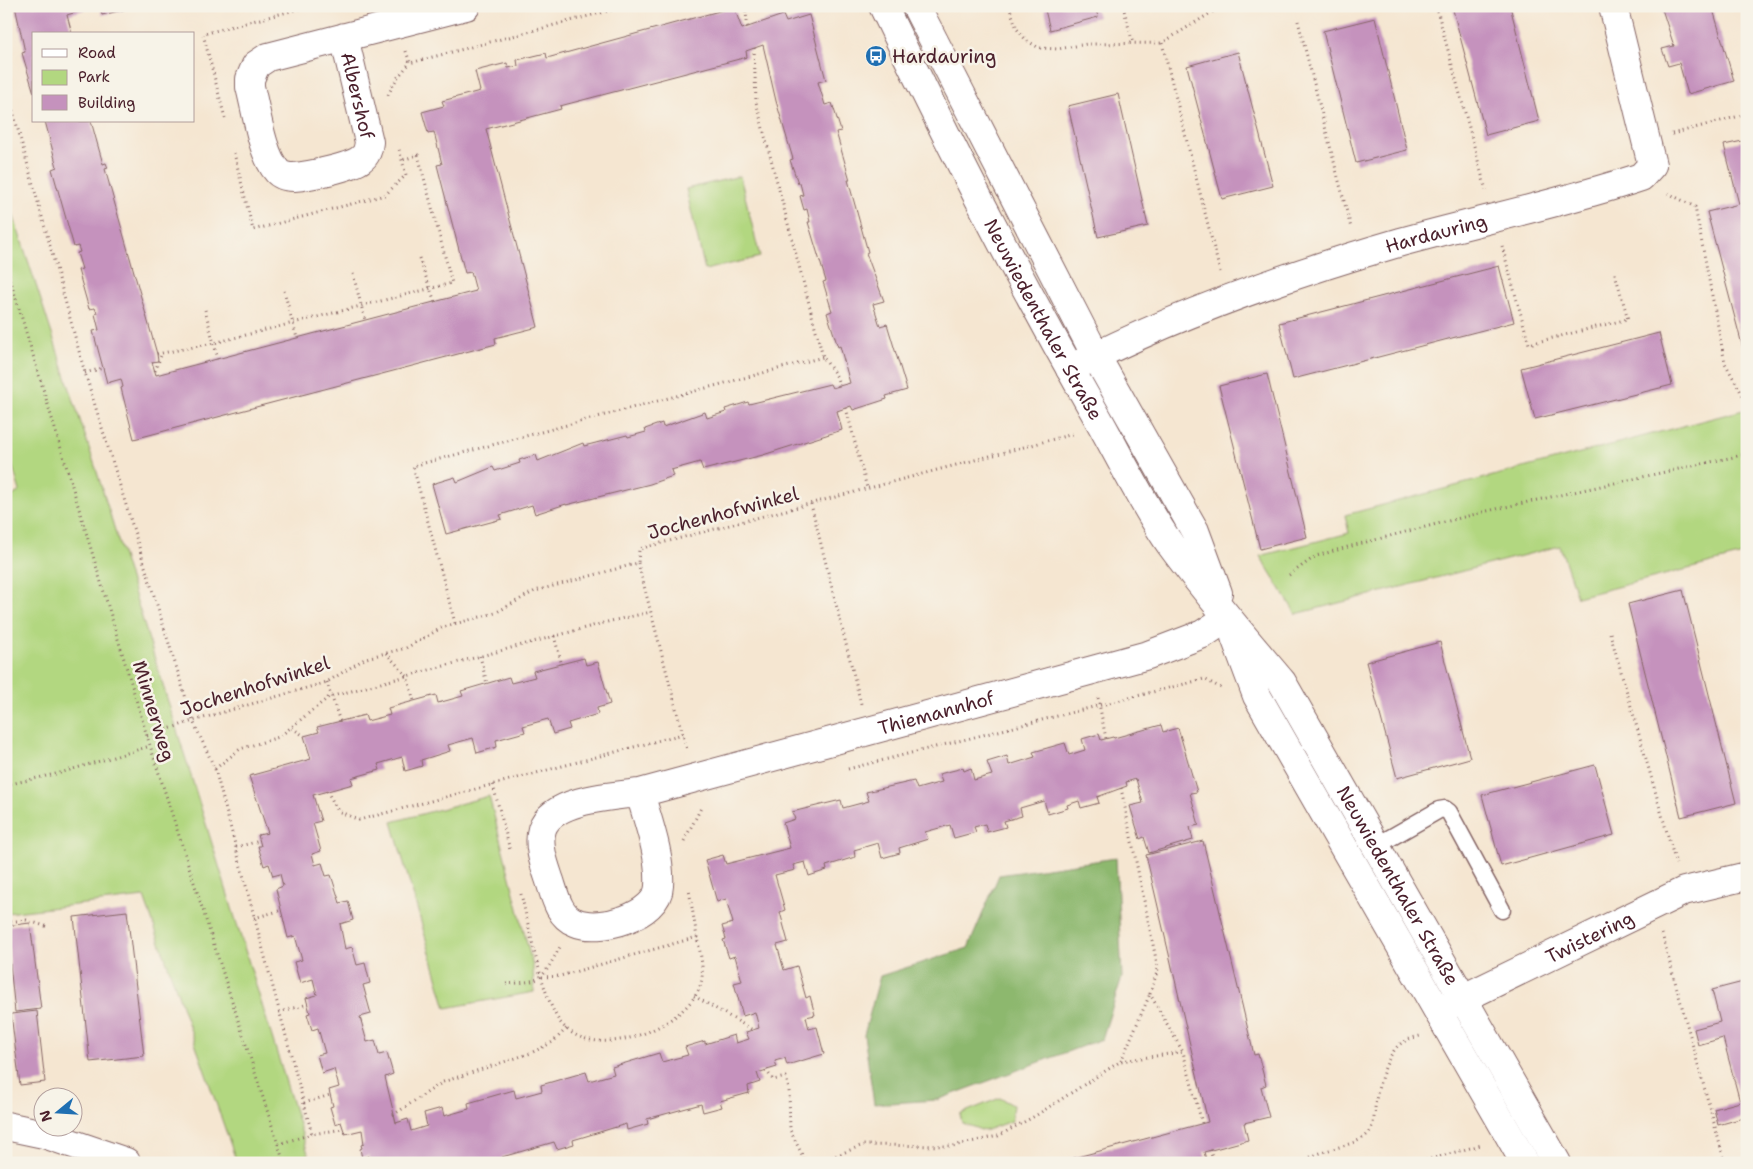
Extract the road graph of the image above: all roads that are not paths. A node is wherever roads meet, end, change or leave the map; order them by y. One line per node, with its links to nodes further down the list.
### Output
1 (466, 6): 5 (street, Albershof)
2 (883, 6): 7 (street, Neuwiedenthaler Straße)
3 (916, 6): 6 (street, Neuwiedenthaler Straße)
4 (1613, 6): 6 (street, Hardauring)
5 (344, 37): 5 (street, Albershof)
6 (1096, 356): 7 (street, Hardauring); 8 (street, Neuwiedenthaler Straße)
7 (1070, 369): 8 (street, Neuwiedenthaler Straße)
8 (1228, 618): 9 (street, Thiemannhof); 10 (street, Neuwiedenthaler Straße); 14 (street, Neuwiedenthaler Straße)
9 (640, 793): 9 (street, Thiemannhof)
10 (1376, 846): 12 (lane); 13 (street, Neuwiedenthaler Straße)
11 (1747, 876): 13 (street, Twistering)
12 (1502, 910)
13 (1462, 997): 14 (street, Twistering); 18 (street, Neuwiedenthaler Straße)
14 (1442, 1019): 17 (street, Neuwiedenthaler Straße)
15 (6, 1126): 16 (street)
16 (126, 1162)
17 (1525, 1163)
18 (1557, 1163)

